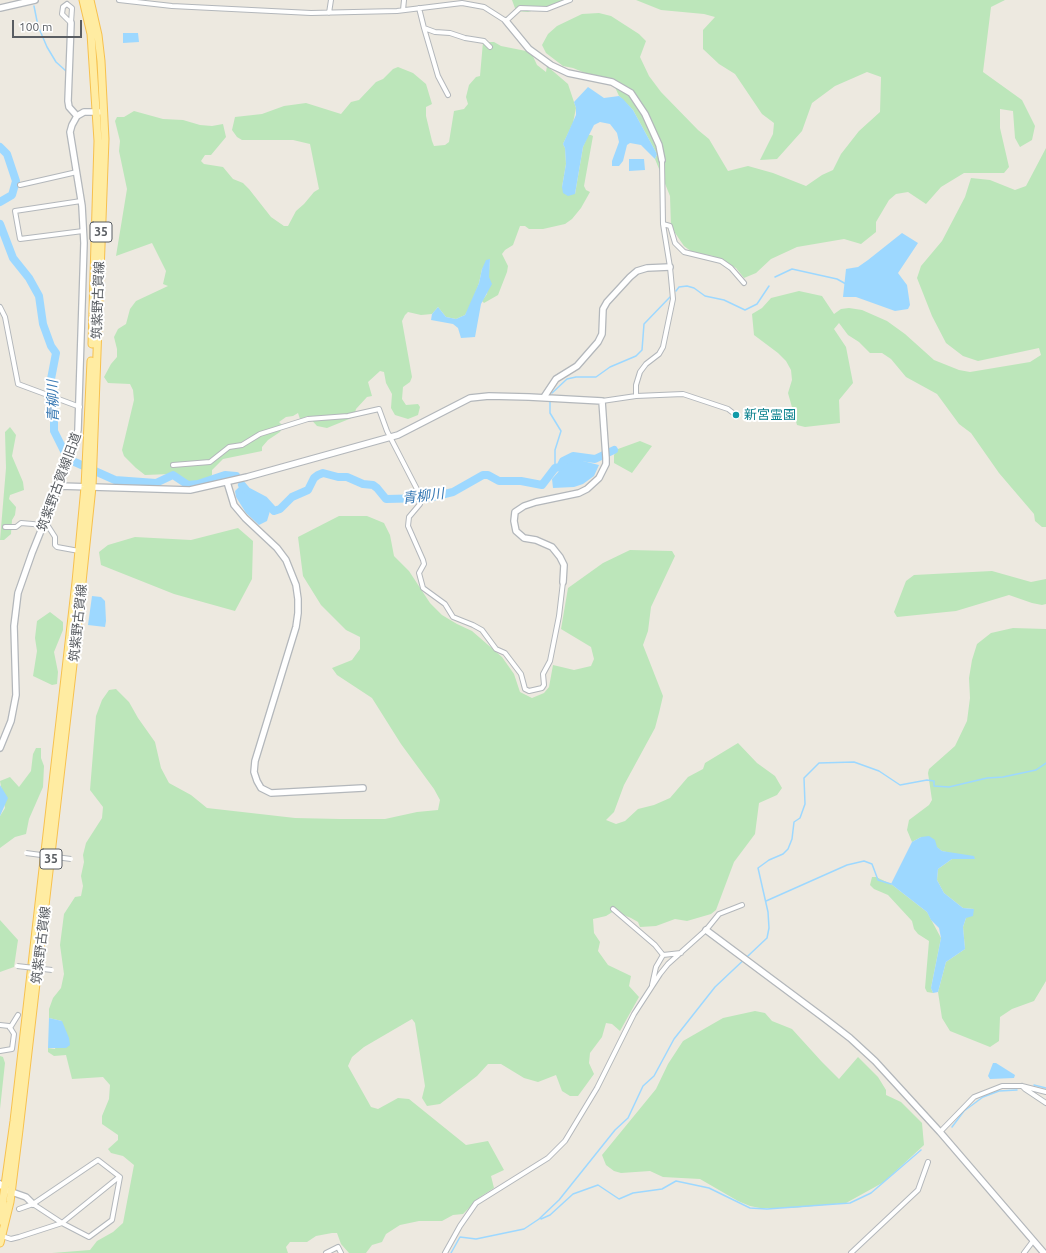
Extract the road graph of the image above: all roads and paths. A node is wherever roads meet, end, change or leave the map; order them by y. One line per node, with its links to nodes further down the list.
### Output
1 (36, 0): 8 (street)
2 (83, 0): 17 (main road, 筑紫野古賀線 / 35)
3 (90, 0): 17 (main road, 筑紫野古賀線 / 35)
4 (119, 0): 11 (street)
5 (331, 0): 11 (street)
6 (404, 0): 10 (street)
7 (568, 0): 12 (street)
8 (0, 8)
9 (419, 8): 10 (street); 12 (street); 14 (street)
10 (403, 10): 11 (street)
11 (329, 13)
12 (506, 21): 19 (street)
13 (71, 23): 18 (street)
14 (424, 28): 15 (street); 16 (street)
15 (490, 47)
16 (448, 96)
17 (101, 112): 18 (street); 37 (main road, 筑紫野古賀線 / 35)
18 (77, 116): 20 (street, 筑紫野古賀線旧道)
19 (662, 160): 23 (street)
20 (77, 172): 21 (street); 22 (street, 筑紫野古賀線旧道)
21 (20, 185)
22 (81, 201): 24 (street, 筑紫野古賀線旧道); 24 (street)
23 (662, 224): 25 (street); 26 (street)
24 (83, 231): 31 (street, 筑紫野古賀線旧道)
25 (670, 267): 28 (street); 29 (street)
26 (744, 283)
27 (0, 307): 31 (street)
28 (636, 396): 30 (street); 32 (street)
29 (544, 397): 30 (street); 33 (street)
30 (602, 401): 41 (street)
31 (80, 407): 36 (street, 筑紫野古賀線旧道)
32 (737, 416)
33 (390, 437): 34 (street); 35 (street); 41 (street)
34 (174, 465)
35 (228, 482): 37 (street); 43 (street)
36 (59, 486): 37 (street); 38 (street, 筑紫野古賀線旧道)
37 (88, 487): 40 (main road, 筑紫野古賀線 / 35); 65 (main road, 筑紫野古賀線 / 35)
38 (44, 525): 39 (street); 40 (street); 42 (street, 筑紫野古賀線旧道)
39 (5, 527)
40 (79, 551): 65 (main road, 筑紫野古賀線 / 35)
41 (563, 582)
42 (0, 748)
43 (363, 788)
44 (26, 853): 45 (street, bridge)
45 (72, 859)
46 (742, 904): 48 (street)
47 (613, 909): 50 (street)
48 (706, 930): 49 (street); 61 (street)
49 (682, 952): 50 (street); 53 (street)
50 (663, 955): 53 (street)
51 (16, 966): 52 (street, bridge)
52 (52, 970)
53 (651, 989): 74 (street)
54 (18, 1015): 56 (street)
55 (0, 1025): 56 (street)
56 (10, 1028): 57 (street)
57 (0, 1051)
58 (1022, 1086): 59 (street); 60 (street); 61 (street)
59 (1046, 1092)
60 (1046, 1103)
61 (940, 1132): 71 (street)
62 (928, 1162): 75 (street)
63 (120, 1177): 66 (street); 69 (street); 69 (street)
64 (0, 1184): 65 (street)
65 (8, 1190): 66 (street); 68 (main road, 筑紫野古賀線 / 35); 70 (main road, 筑紫野古賀線 / 35)
66 (33, 1204): 67 (street); 69 (street)
67 (19, 1209)
68 (0, 1221)
69 (62, 1223): 70 (street)
70 (1, 1240)
71 (1033, 1241): 76 (street); 77 (street)
72 (326, 1253): 73 (street)
73 (342, 1253)
74 (445, 1253)
75 (851, 1253)
76 (1024, 1253)
77 (1044, 1253)

